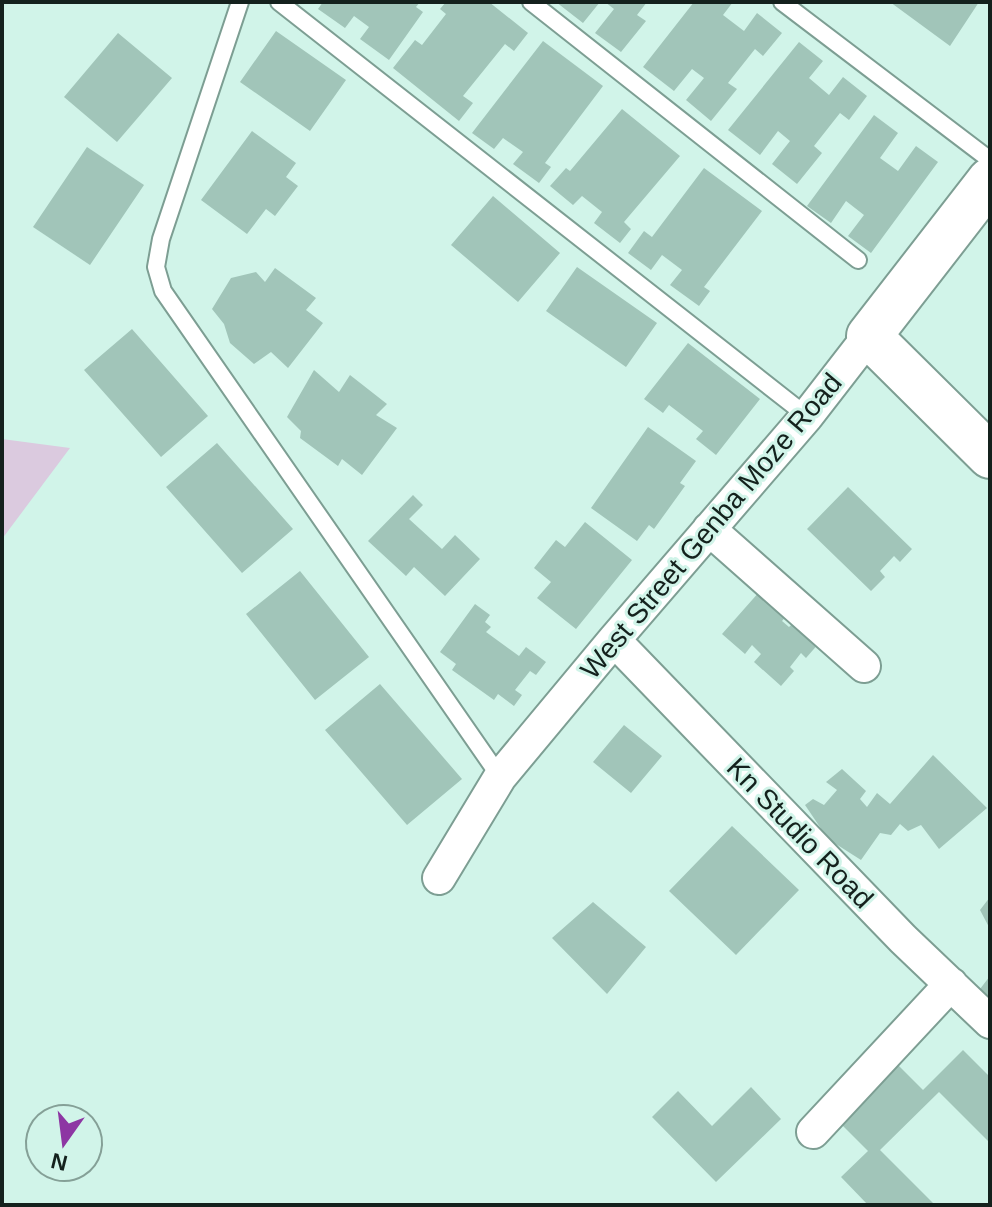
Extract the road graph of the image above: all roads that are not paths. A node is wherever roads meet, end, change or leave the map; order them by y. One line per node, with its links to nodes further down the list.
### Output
1 (240, 2): 14 (lane)
2 (279, 2): 9 (lane)
3 (531, 2): 7 (lane)
4 (782, 2): 5 (lane)
5 (990, 160)
6 (990, 180): 8 (street, West Street Genba Moze Road)
7 (858, 260)
8 (869, 336): 9 (street, West Street Genba Moze Road); 10 (street)
9 (807, 416): 11 (street, West Street Genba Moze Road)
10 (990, 456)
11 (709, 529): 12 (street, West Street Genba Moze Road); 13 (street)
12 (614, 640): 14 (street, West Street Genba Moze Road); 16 (street, Kn Studio Road)
13 (864, 666)
14 (500, 777): 15 (street, West Street Genba Moze Road)
15 (439, 878)
16 (951, 984): 17 (street, Kn Studio Road); 18 (street)
17 (990, 1022)
18 (813, 1132)

